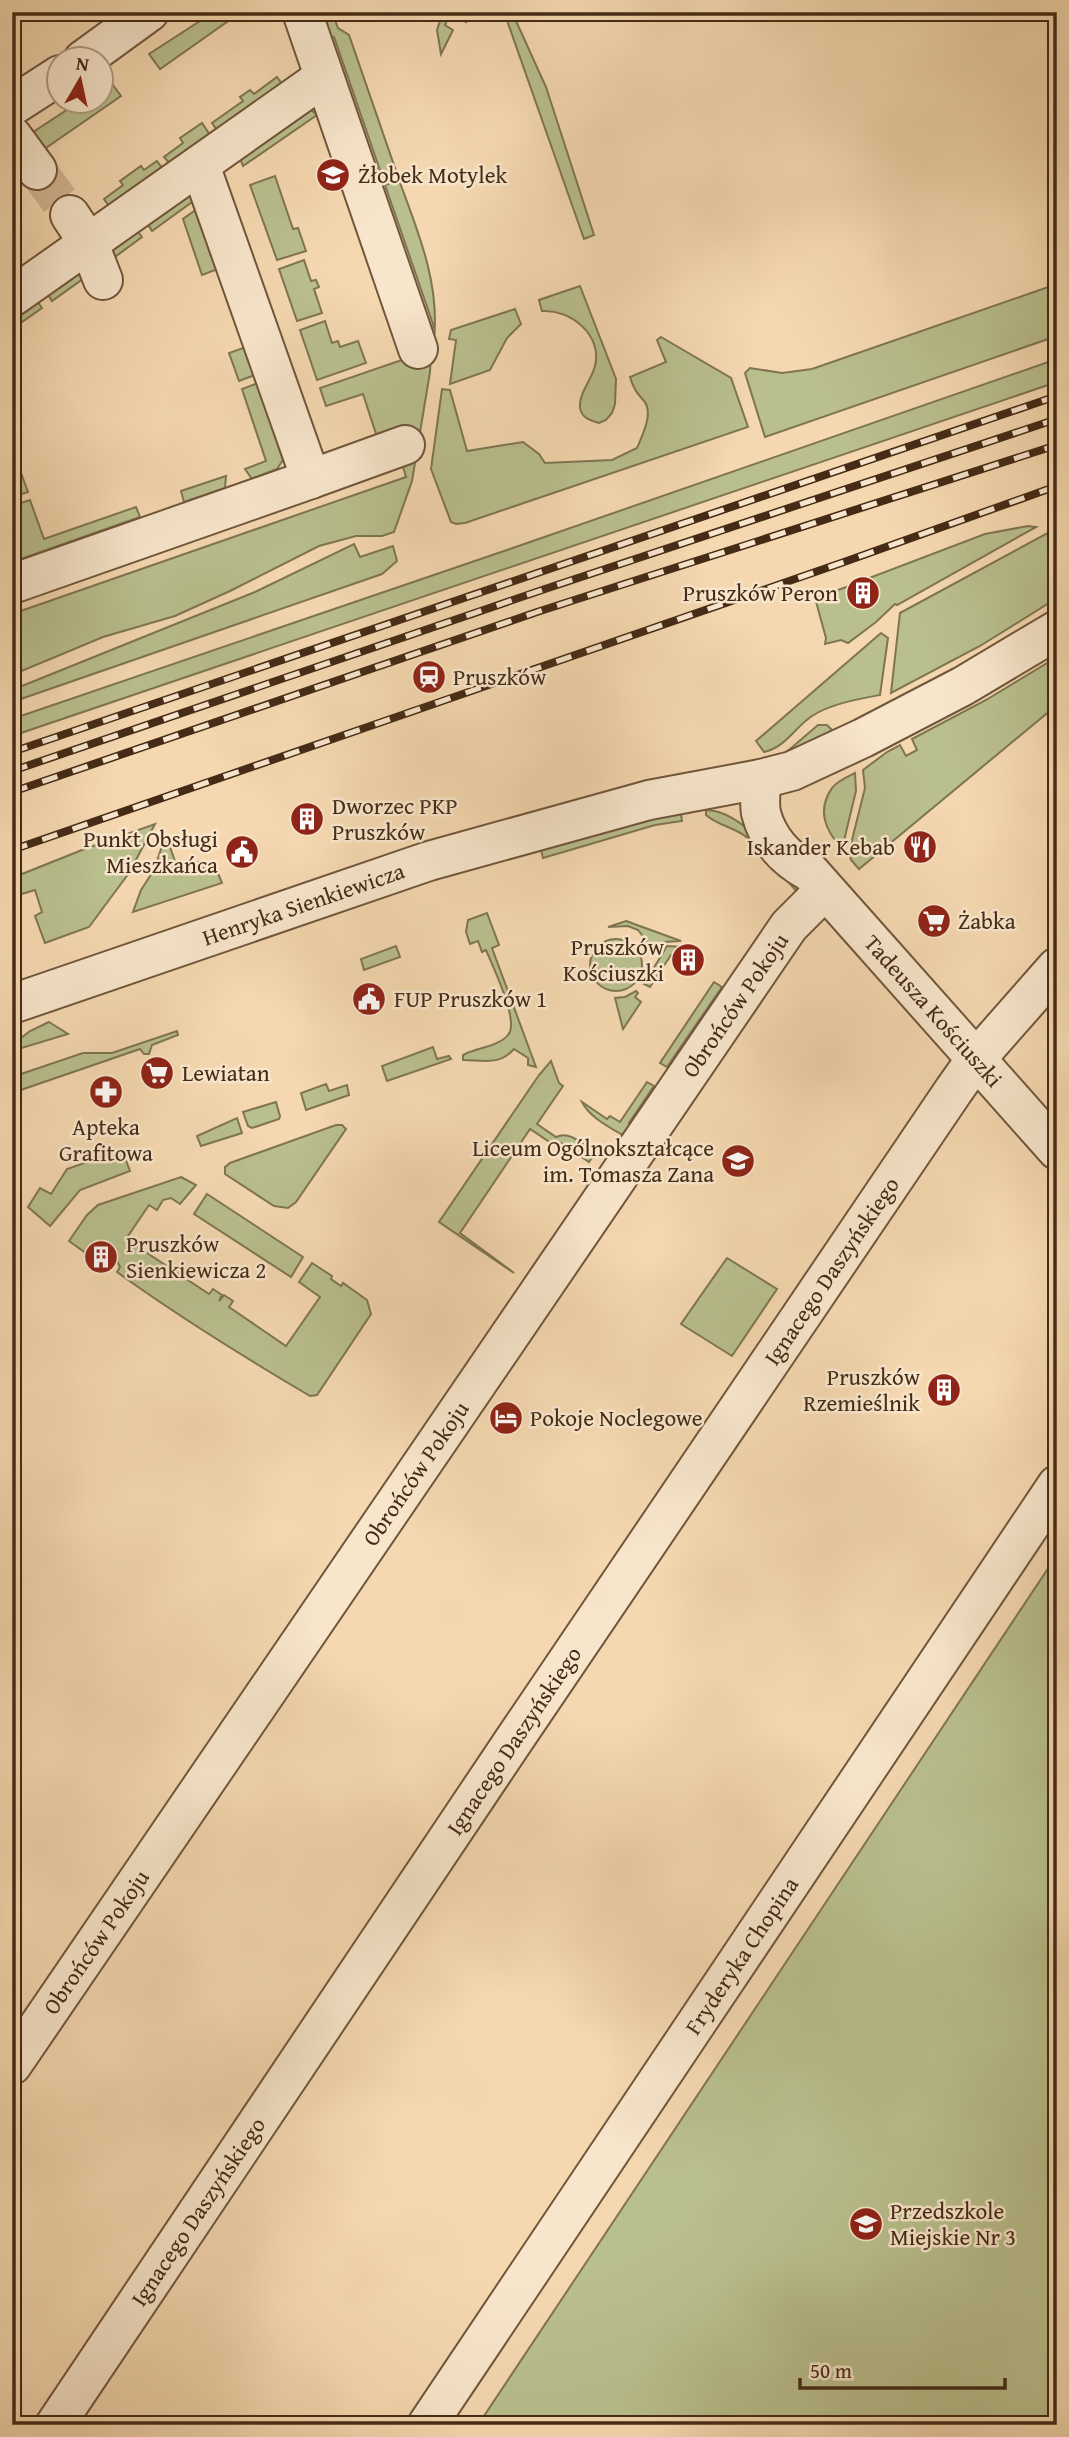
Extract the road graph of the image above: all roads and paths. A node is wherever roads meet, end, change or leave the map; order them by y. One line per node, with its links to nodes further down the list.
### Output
1 (149, 12): 3 (street)
2 (302, 12): 4 (street)
3 (102, 46)
4 (324, 76): 8 (street); 13 (street)
5 (46, 84): 6 (street)
6 (12, 106)
7 (12, 136): 9 (street)
8 (200, 165): 10 (street); 15 (street)
9 (37, 170)
10 (79, 229): 11 (street); 12 (street)
11 (103, 281)
12 (12, 297)
13 (418, 349)
14 (405, 445): 15 (street)
15 (311, 479): 16 (street)
16 (12, 584)
17 (1057, 630): 18 (street, Henryka Sienkiewicza)
18 (761, 779): 19 (street, Tadeusza Kościuszki); 21 (street, Henryka Sienkiewicza)
19 (818, 881): 22 (street, Tadeusza Kościuszki); 25 (street, Obrońców Pokoju)
20 (1057, 967): 22 (street, Ignacego Daszyńskiego)
21 (12, 1004)
22 (976, 1059): 23 (street, Tadeusza Kościuszki); 26 (street, Ignacego Daszyńskiego)
23 (1057, 1150)
24 (1057, 1485): 27 (street, Fryderyka Chopina)
25 (12, 2065)
26 (55, 2425)
27 (427, 2425)

